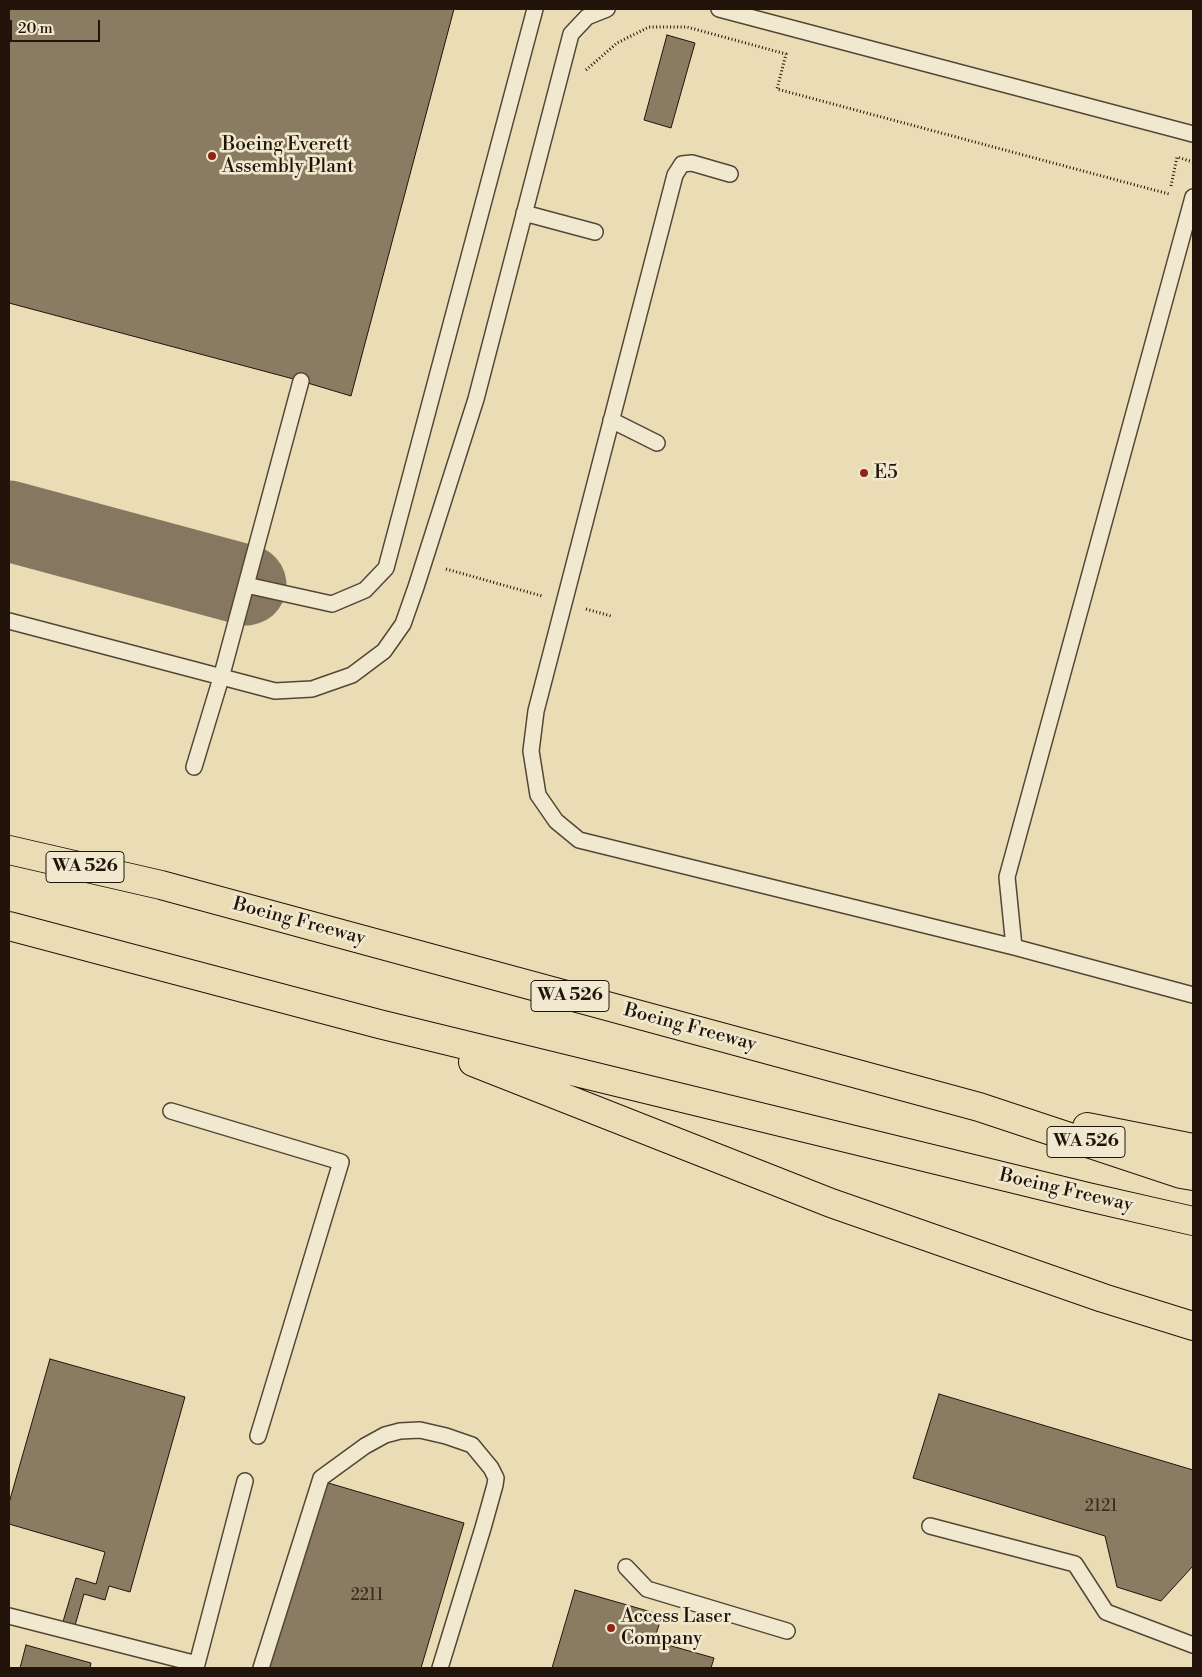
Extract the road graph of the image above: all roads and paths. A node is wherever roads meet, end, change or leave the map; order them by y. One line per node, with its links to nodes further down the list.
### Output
1 (535, 9): 15 (lane)
2 (719, 9): 5 (lane)
3 (604, 10): 9 (lane)
4 (586, 70): 6 (path)
5 (1193, 134)
6 (1193, 162)
7 (730, 174): 12 (lane)
8 (1193, 197): 25 (lane)
9 (524, 213): 10 (lane); 19 (lane)
10 (594, 232)
11 (301, 381): 15 (lane)
12 (611, 420): 13 (lane); 16 (lane)
13 (658, 444)
14 (446, 569): 16 (path)
15 (246, 585): 19 (lane)
16 (564, 603): 17 (path); 25 (lane)
17 (611, 616)
18 (9, 621): 19 (lane)
19 (222, 678): 20 (lane)
20 (194, 767)
21 (9, 839): 23 (highway)
22 (9, 850): 23 (highway, Boeing Freeway / WA 526)
23 (161, 884): 28 (highway, Boeing Freeway / WA 526)
24 (9, 926): 27 (highway, Boeing Freeway)
25 (1014, 947): 26 (lane)
26 (1193, 995)
27 (379, 1024): 32 (highway, Boeing Freeway); 33 (highway)
28 (979, 1107): 30 (highway); 31 (highway, Boeing Freeway / WA 526)
29 (171, 1111): 34 (lane)
30 (1193, 1148)
31 (1193, 1176)
32 (1193, 1221)
33 (1193, 1326)
34 (258, 1436)
35 (244, 1481): 38 (lane)
36 (930, 1526): 40 (lane)
37 (626, 1567): 39 (lane)
38 (9, 1616)
39 (787, 1631)
40 (1193, 1645)
41 (262, 1668): 42 (lane)
42 (440, 1668)

